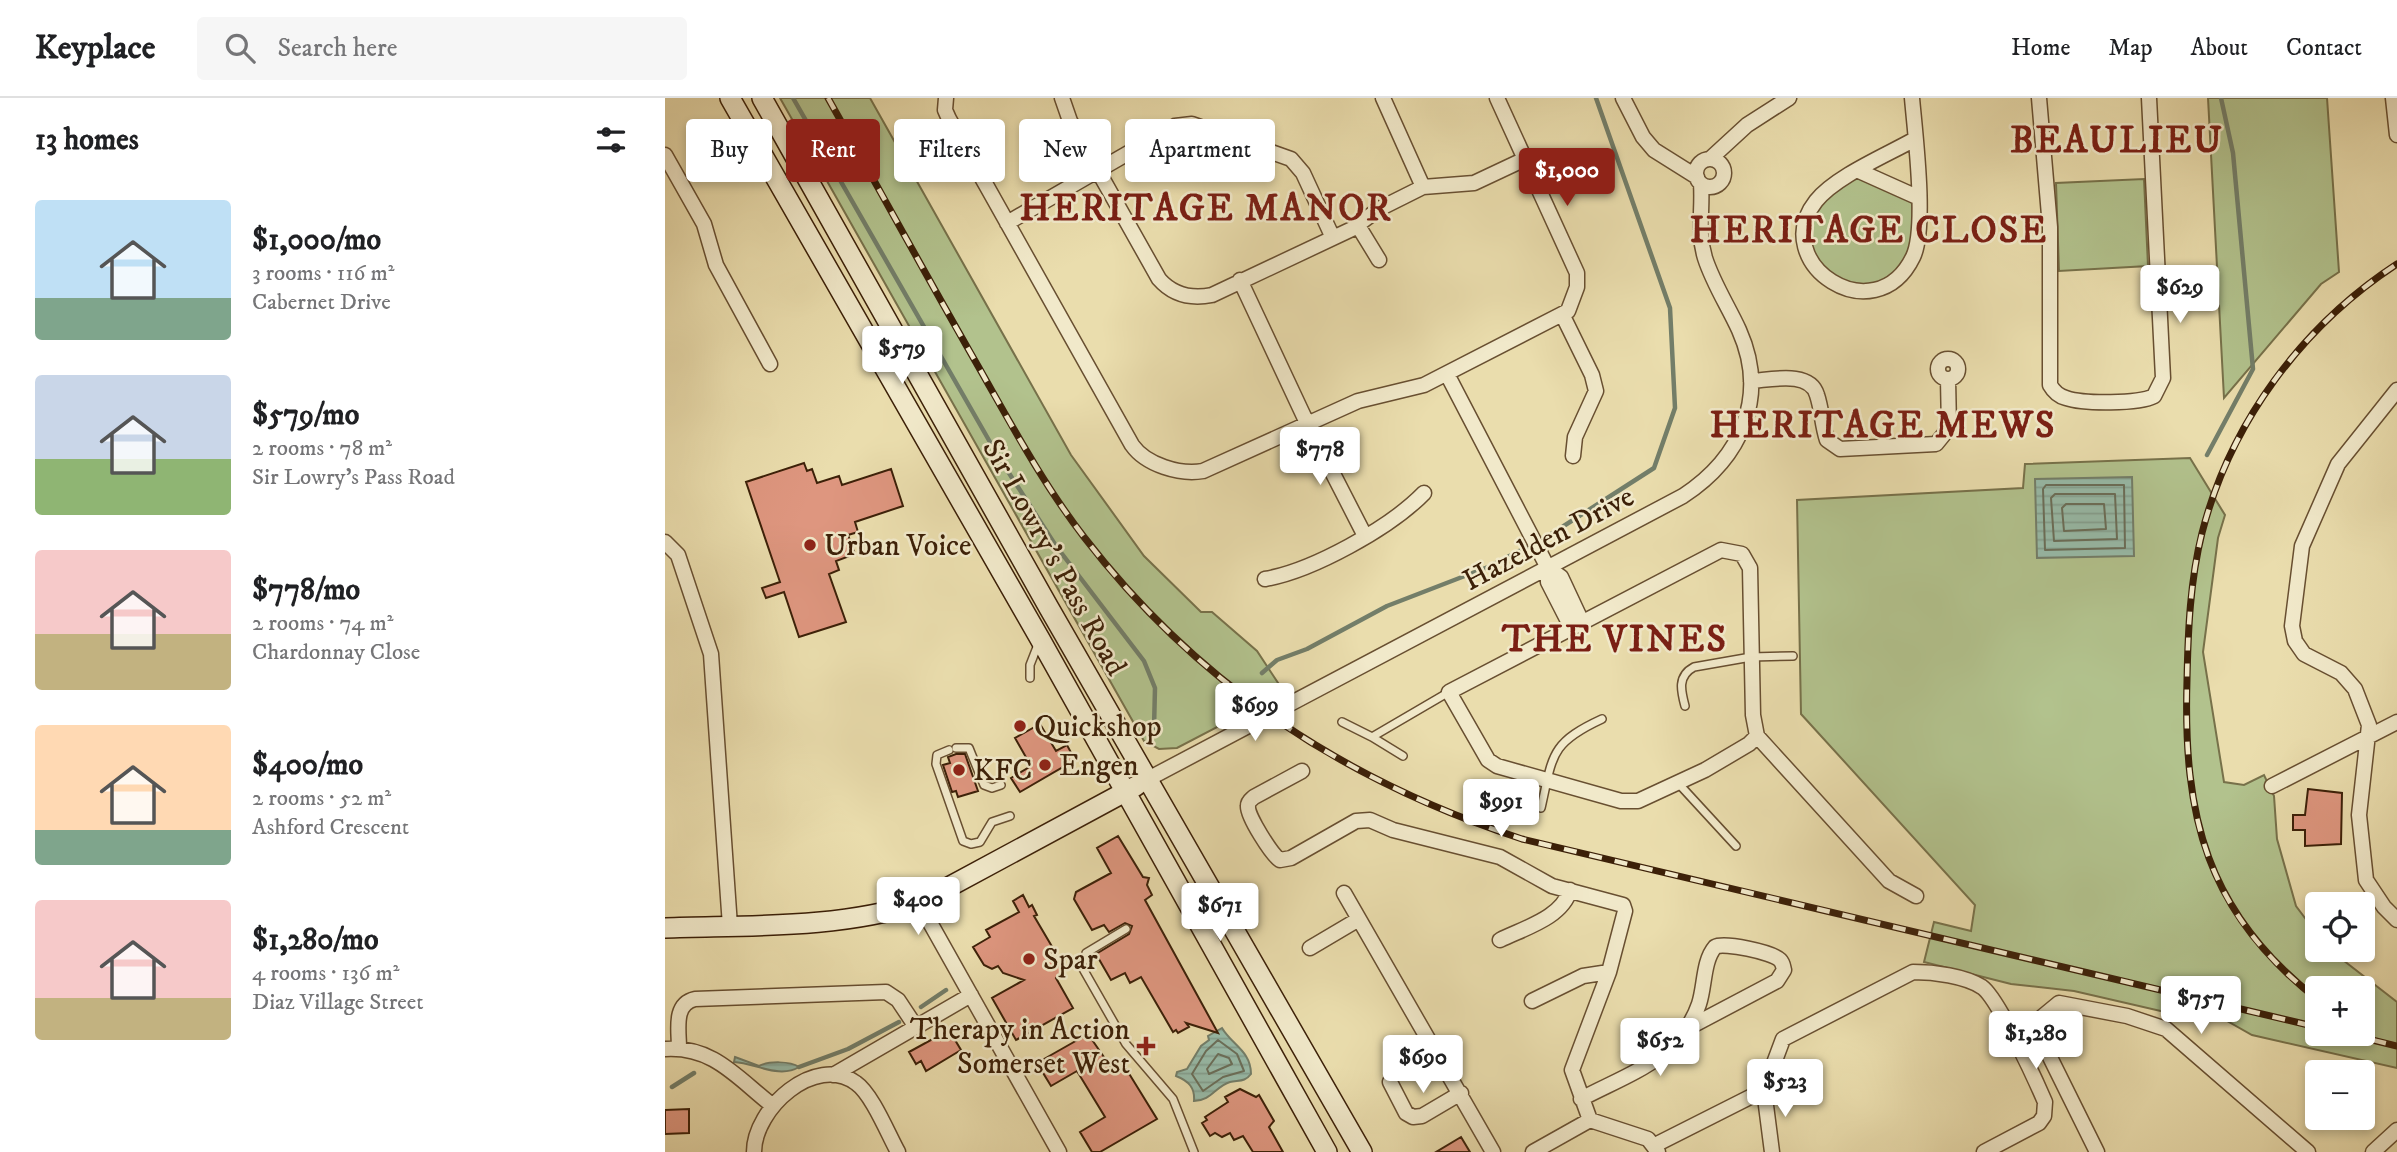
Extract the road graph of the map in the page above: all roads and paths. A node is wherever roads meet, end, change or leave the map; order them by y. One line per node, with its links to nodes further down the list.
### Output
1 (730, 98): 46 (main road, Sir Lowry's Pass Road)
2 (762, 98): 60 (main road, Sir Lowry's Pass Road)
3 (946, 98): 27 (street)
4 (1062, 98): 13 (street)
5 (1383, 98): 25 (street)
6 (1497, 98): 18 (street)
7 (1623, 98): 22 (street)
8 (1789, 98): 16 (street, Hazelden Drive)
9 (1912, 98): 15 (street)
10 (2039, 98): 11 (street)
11 (2149, 98)
12 (2393, 98): 14 (street)
13 (1069, 119)
14 (2397, 135)
15 (1915, 139): 21 (street); 26 (street)
16 (1730, 143): 20 (street); 22 (street, Hazelden Drive)
17 (665, 155): 33 (street)
18 (1525, 159): 25 (street); 32 (street)
19 (1111, 164): 29 (street)
20 (1723, 167): 22 (street); 22 (street)
21 (1859, 171): 26 (street); 26 (street)
22 (1704, 174): 36 (street, Hazelden Drive)
23 (1080, 182): 27 (street)
24 (1105, 182): 31 (street)
25 (1423, 187): 28 (street)
26 (1917, 197)
27 (1007, 223): 38 (street)
28 (1357, 225): 29 (street); 30 (street)
29 (1333, 238): 31 (street)
30 (1379, 260)
31 (1240, 280): 38 (street)
32 (1563, 316): 34 (street); 39 (street)
33 (771, 364)
34 (1447, 374): 38 (street); 43 (street)
35 (1948, 379): 36 (street)
36 (1751, 382): 43 (street, Hazelden Drive)
37 (2397, 390): 57 (street)
38 (1307, 423): 41 (street)
39 (1573, 456)
40 (1424, 493): 41 (street)
41 (1365, 536): 44 (street)
42 (665, 542): 75 (street)
43 (1548, 568): 45 (street); 60 (street, Hazelden Drive)
44 (1265, 579)
45 (1576, 624): 48 (street); 50 (street)
46 (1040, 639): 49 (lane); 65 (main road, Sir Lowry's Pass Road)
47 (1793, 656): 48 (lane)
48 (1751, 657): 51 (lane); 55 (street)
49 (1030, 678)
50 (1449, 692): 56 (lane); 61 (street)
51 (1685, 706)
52 (1602, 719): 61 (lane)
53 (1342, 722): 56 (lane)
54 (2397, 722): 57 (street)
55 (1756, 736): 62 (street); 71 (street)
56 (1372, 737): 58 (lane)
57 (2367, 737): 64 (street); 74 (street)
58 (1403, 756)
59 (1302, 771): 69 (street)
60 (1148, 779): 65 (main road); 100 (main road, Sir Lowry's Pass Road)
61 (1547, 780): 62 (street); 66 (lane)
62 (1678, 783): 68 (lane)
63 (1001, 785): 67 (lane)
64 (2271, 786)
65 (1125, 792): 72 (main road); 99 (main road, Sir Lowry's Pass Road)
66 (1541, 808)
67 (1010, 816)
68 (1736, 846)
69 (1570, 890): 78 (street); 80 (street)
70 (1344, 893): 73 (street)
71 (1916, 897)
72 (919, 903): 75 (main road); 81 (street)
73 (1359, 919): 79 (street); 89 (street)
74 (2397, 920)
75 (730, 926): 76 (main road)
76 (665, 928)
77 (1126, 929): 98 (lane)
78 (1500, 940)
79 (1310, 948)
80 (1609, 972): 82 (street); 90 (street)
81 (971, 995): 83 (street); 97 (street)
82 (1532, 1001)
83 (916, 1027): 85 (street); 86 (street)
84 (1686, 1030): 84 (street); 90 (street)
85 (672, 1049): 91 (street)
86 (833, 1075): 91 (street); 96 (street)
87 (1389, 1082): 89 (street)
88 (1764, 1090): 94 (street); 103 (street); 104 (street)
89 (1461, 1093): 101 (street)
90 (1581, 1099): 92 (street)
91 (772, 1106): 95 (street)
92 (1590, 1120): 94 (street); 102 (street)
93 (2397, 1130): 107 (street)
94 (1657, 1149)
95 (754, 1152)
96 (898, 1152)
97 (1059, 1152)
98 (1194, 1152)
99 (1327, 1152)
100 (1362, 1152)
101 (1493, 1152)
102 (1533, 1152)
103 (1772, 1152)
104 (1984, 1152)
105 (2097, 1152): 106 (street)
106 (2308, 1152)
107 (2373, 1152)

